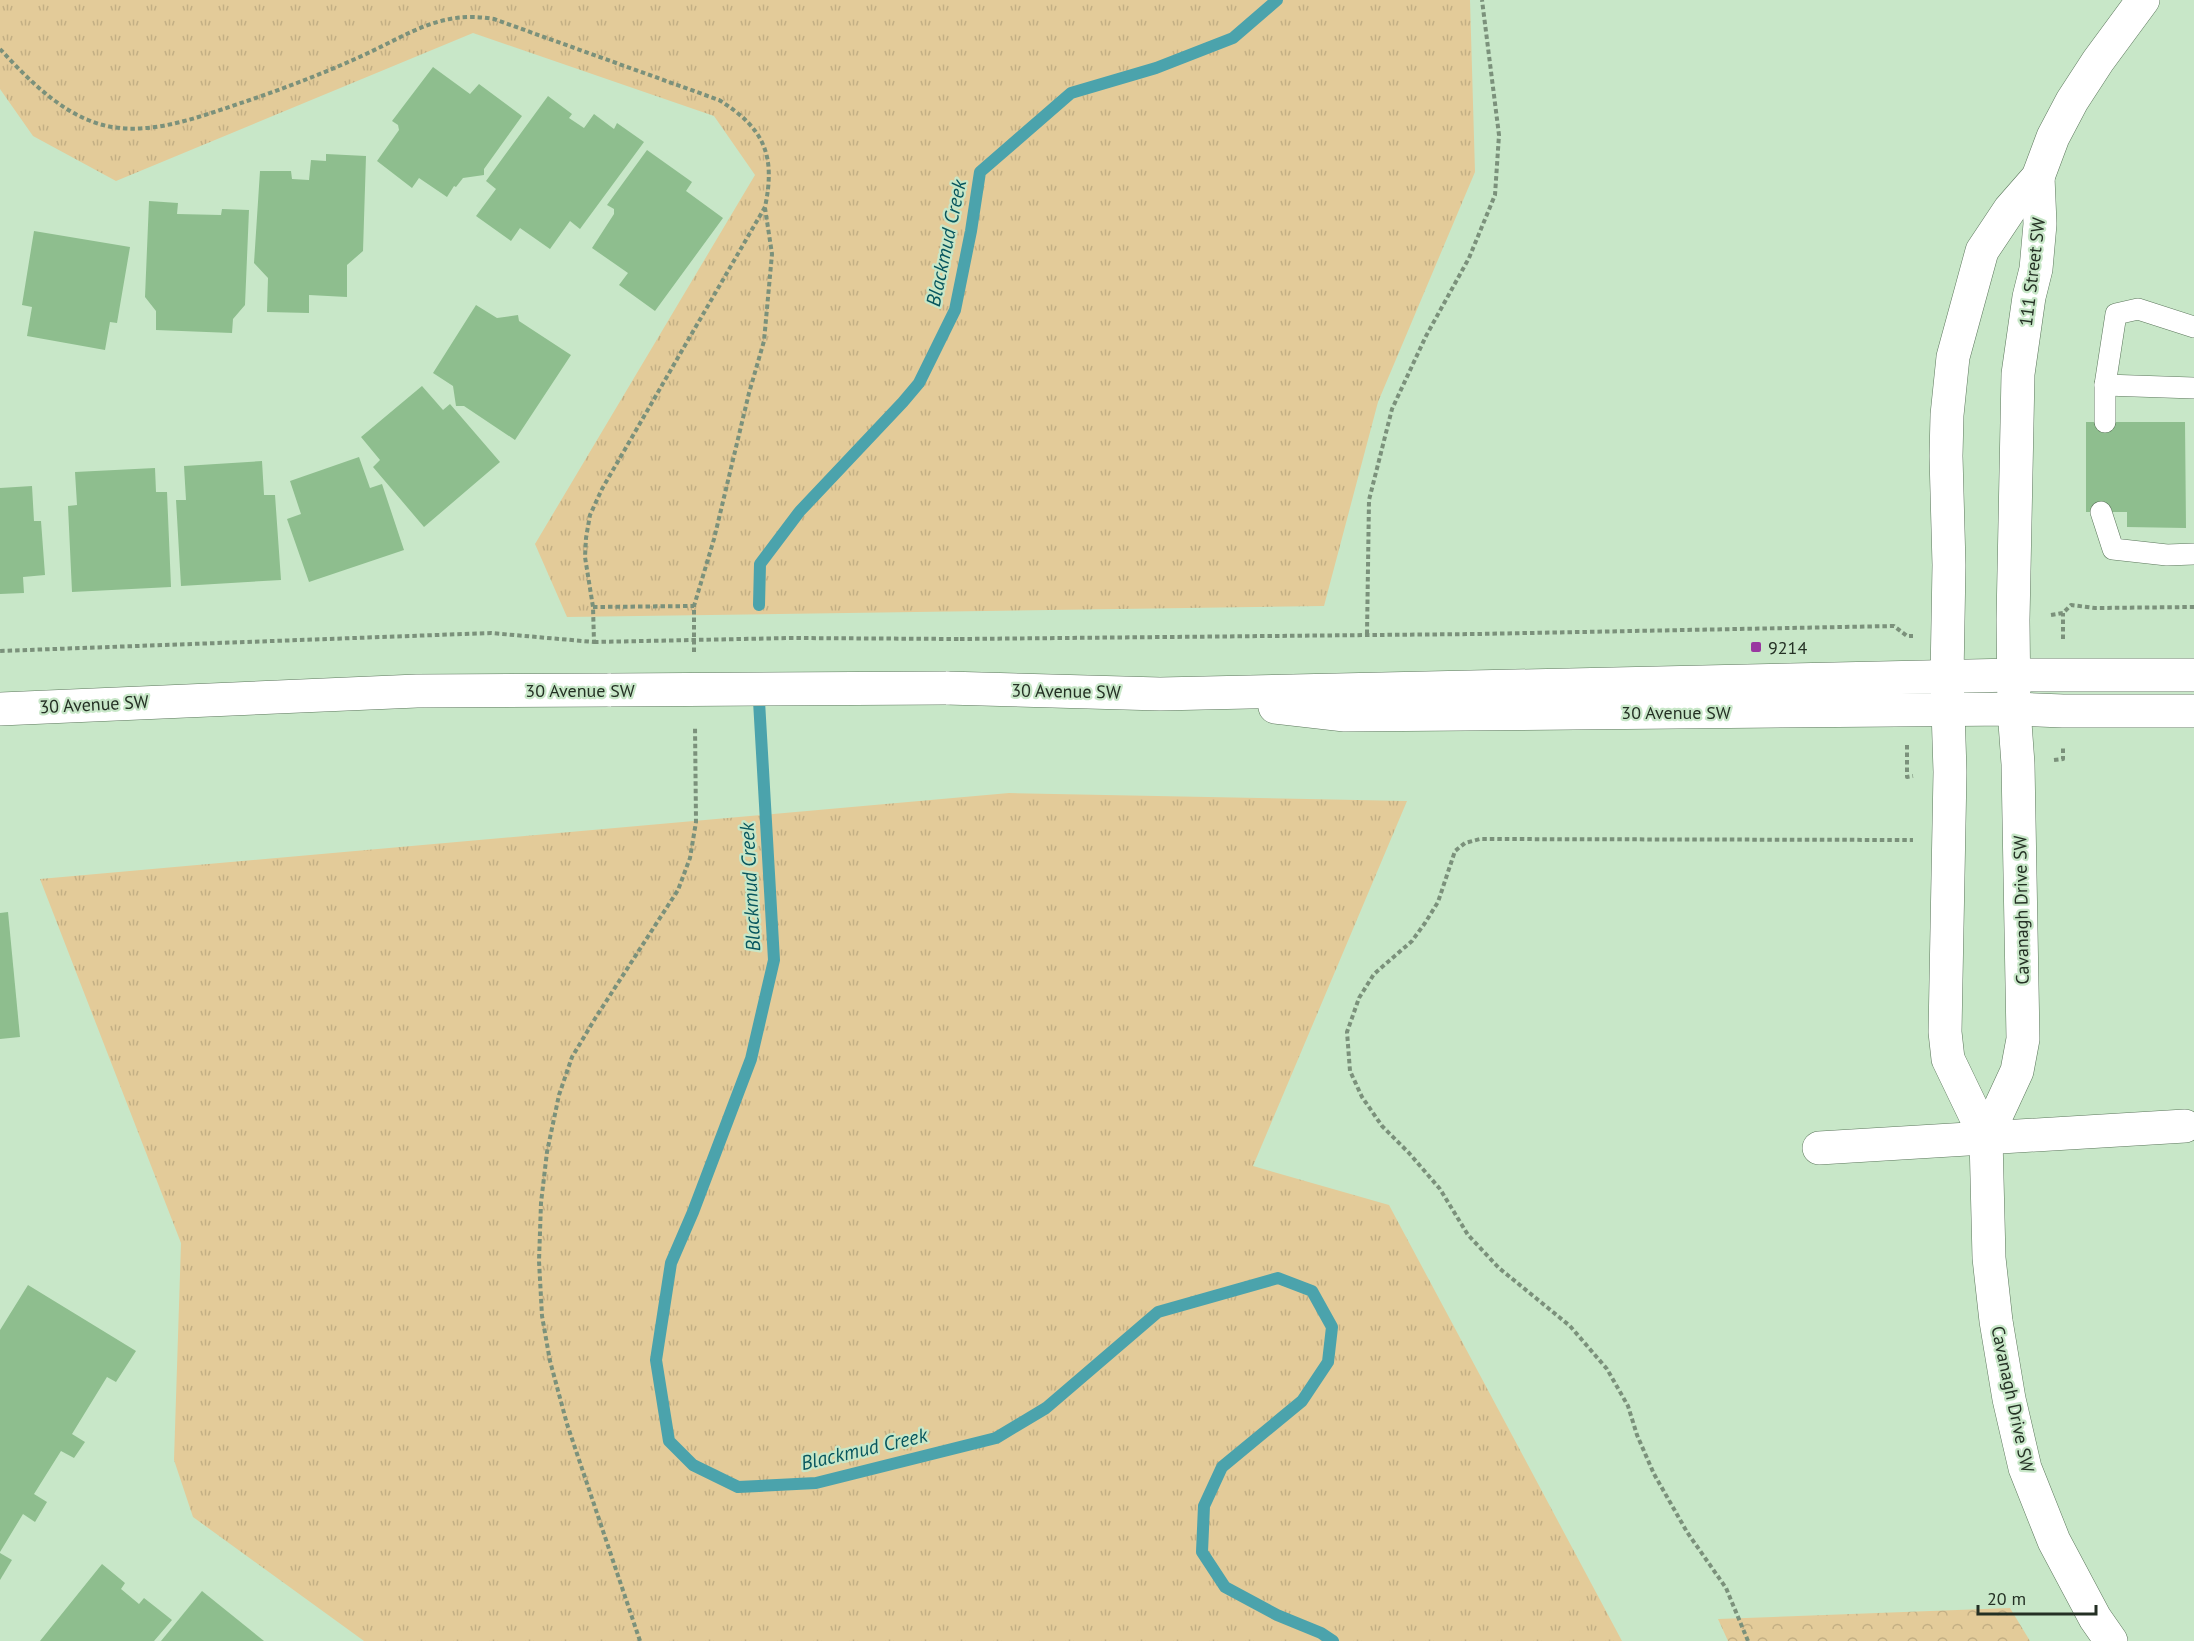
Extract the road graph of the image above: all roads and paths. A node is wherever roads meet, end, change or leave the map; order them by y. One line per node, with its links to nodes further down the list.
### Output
1 (1482, 0): 16 (path)
2 (2143, 0): 4 (main road)
3 (0, 49): 5 (path)
4 (2038, 177): 21 (main road, 111 Street SW); 23 (main road, 111 Street SW)
5 (765, 207): 12 (path); 13 (path)
6 (2194, 327): 7 (lane)
7 (2105, 384): 8 (lane); 9 (lane)
8 (2194, 388)
9 (2105, 422)
10 (2101, 512): 11 (lane)
11 (2194, 554)
12 (694, 606): 13 (path); 20 (path)
13 (593, 607): 18 (path)
14 (2194, 607): 15 (path)
15 (2063, 613)
16 (1367, 634): 17 (path); 18 (path, bridge)
17 (1908, 636)
18 (594, 642): 19 (path)
19 (0, 651)
20 (694, 654)
21 (2014, 675): 22 (main road, 30 Avenue SW); 23 (main road, 30 Avenue SW); 26 (main road, Cavanagh Drive SW)
22 (2194, 675)
23 (1947, 677): 24 (main road, 30 Avenue SW); 27 (main road, Cavanagh Drive SW)
24 (1160, 694): 25 (main road, 30 Avenue SW, bridge); 27 (main road, 30 Avenue SW)
25 (0, 709)
26 (2014, 709): 27 (main road, 30 Avenue SW); 28 (main road, 30 Avenue SW); 32 (main road, Cavanagh Drive SW)
27 (1948, 710): 32 (main road, Cavanagh Drive SW)
28 (2194, 711)
29 (695, 726): 34 (path)
30 (1915, 840): 35 (path)
31 (2185, 1126): 32 (main road)
32 (1986, 1138): 33 (main road); 36 (main road, Cavanagh Drive SW)
33 (1819, 1148)
34 (640, 1641)
35 (1748, 1641)
36 (2111, 1641)

